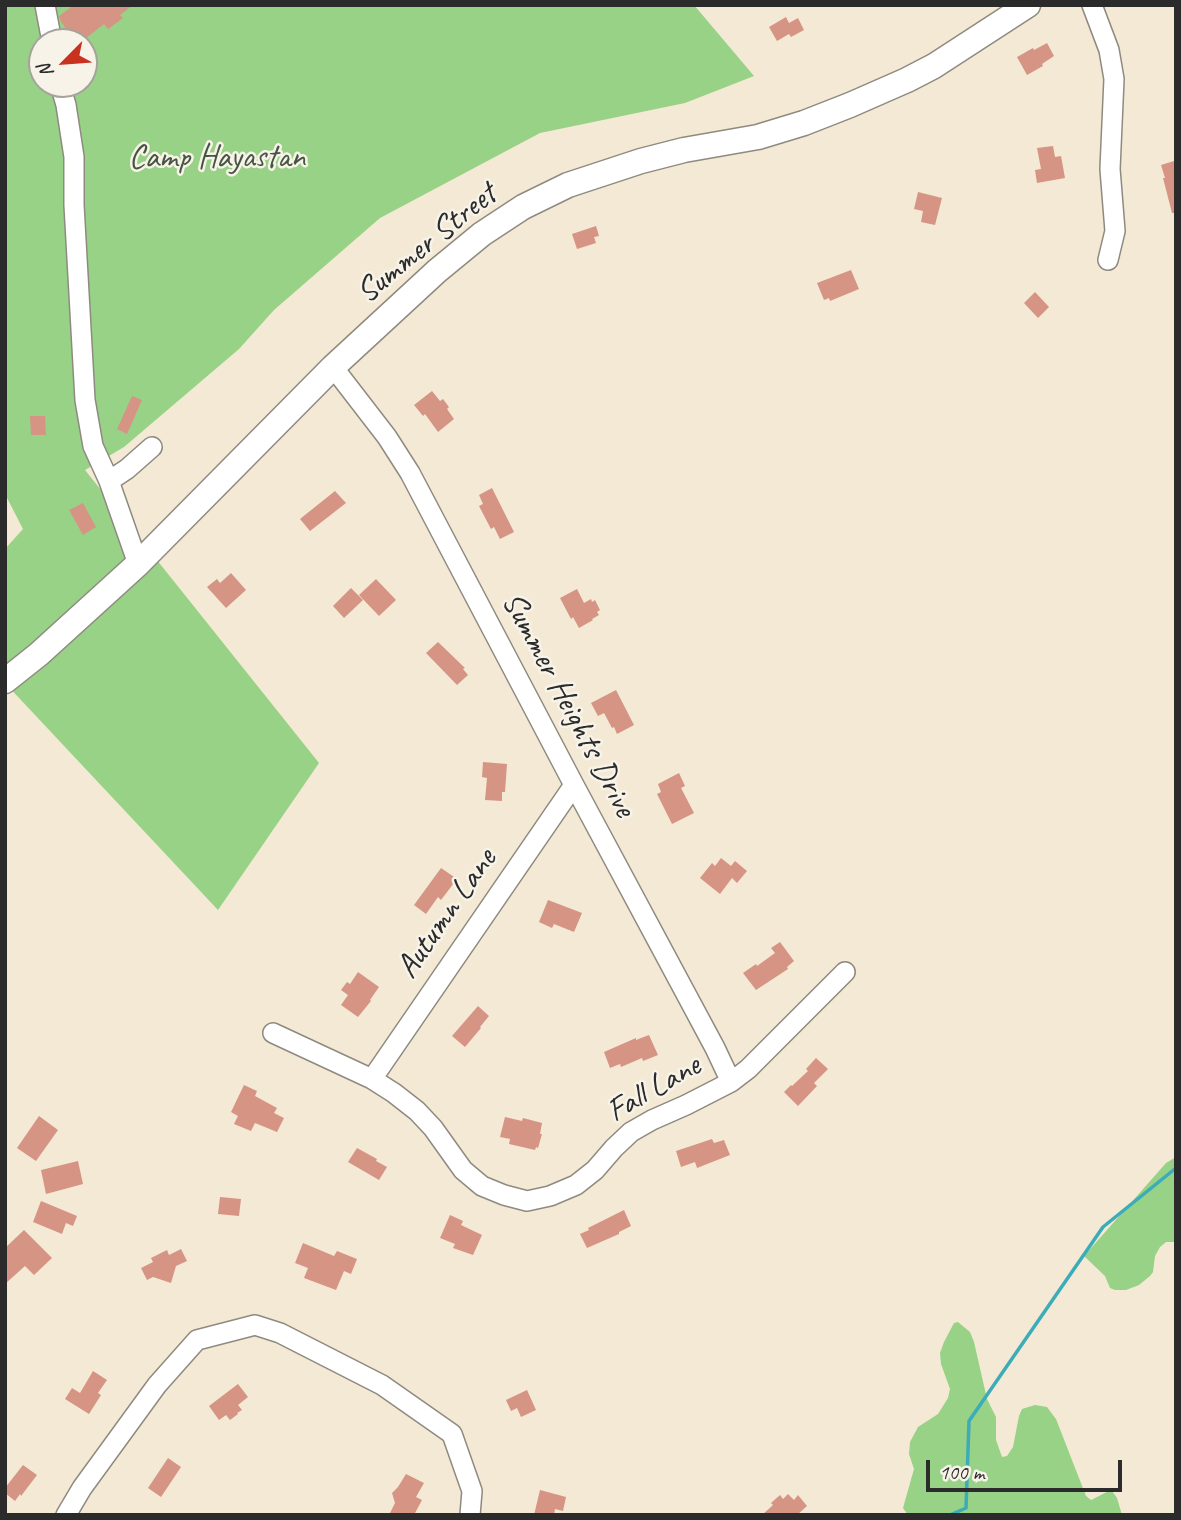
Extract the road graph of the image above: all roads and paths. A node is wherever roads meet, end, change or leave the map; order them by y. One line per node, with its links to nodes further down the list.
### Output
1 (45, 5): 4 (street)
2 (1028, 5): 7 (main road, Summer Street)
3 (1093, 5): 6 (street)
4 (49, 28)
5 (64, 98): 9 (street)
6 (1108, 260)
7 (332, 368): 10 (main road, Summer Street); 12 (street, Summer Heights Drive)
8 (152, 447): 9 (street)
9 (109, 481): 10 (street)
10 (138, 564): 11 (main road, Summer Street)
11 (5, 681)
12 (574, 785): 15 (street, Autumn Lane); 16 (street, Summer Heights Drive)
13 (845, 972): 16 (street, Fall Lane)
14 (273, 1033): 15 (street, Fall Lane)
15 (372, 1079): 16 (street, Fall Lane)
16 (731, 1082)
17 (66, 1515): 18 (street)
18 (470, 1515)

